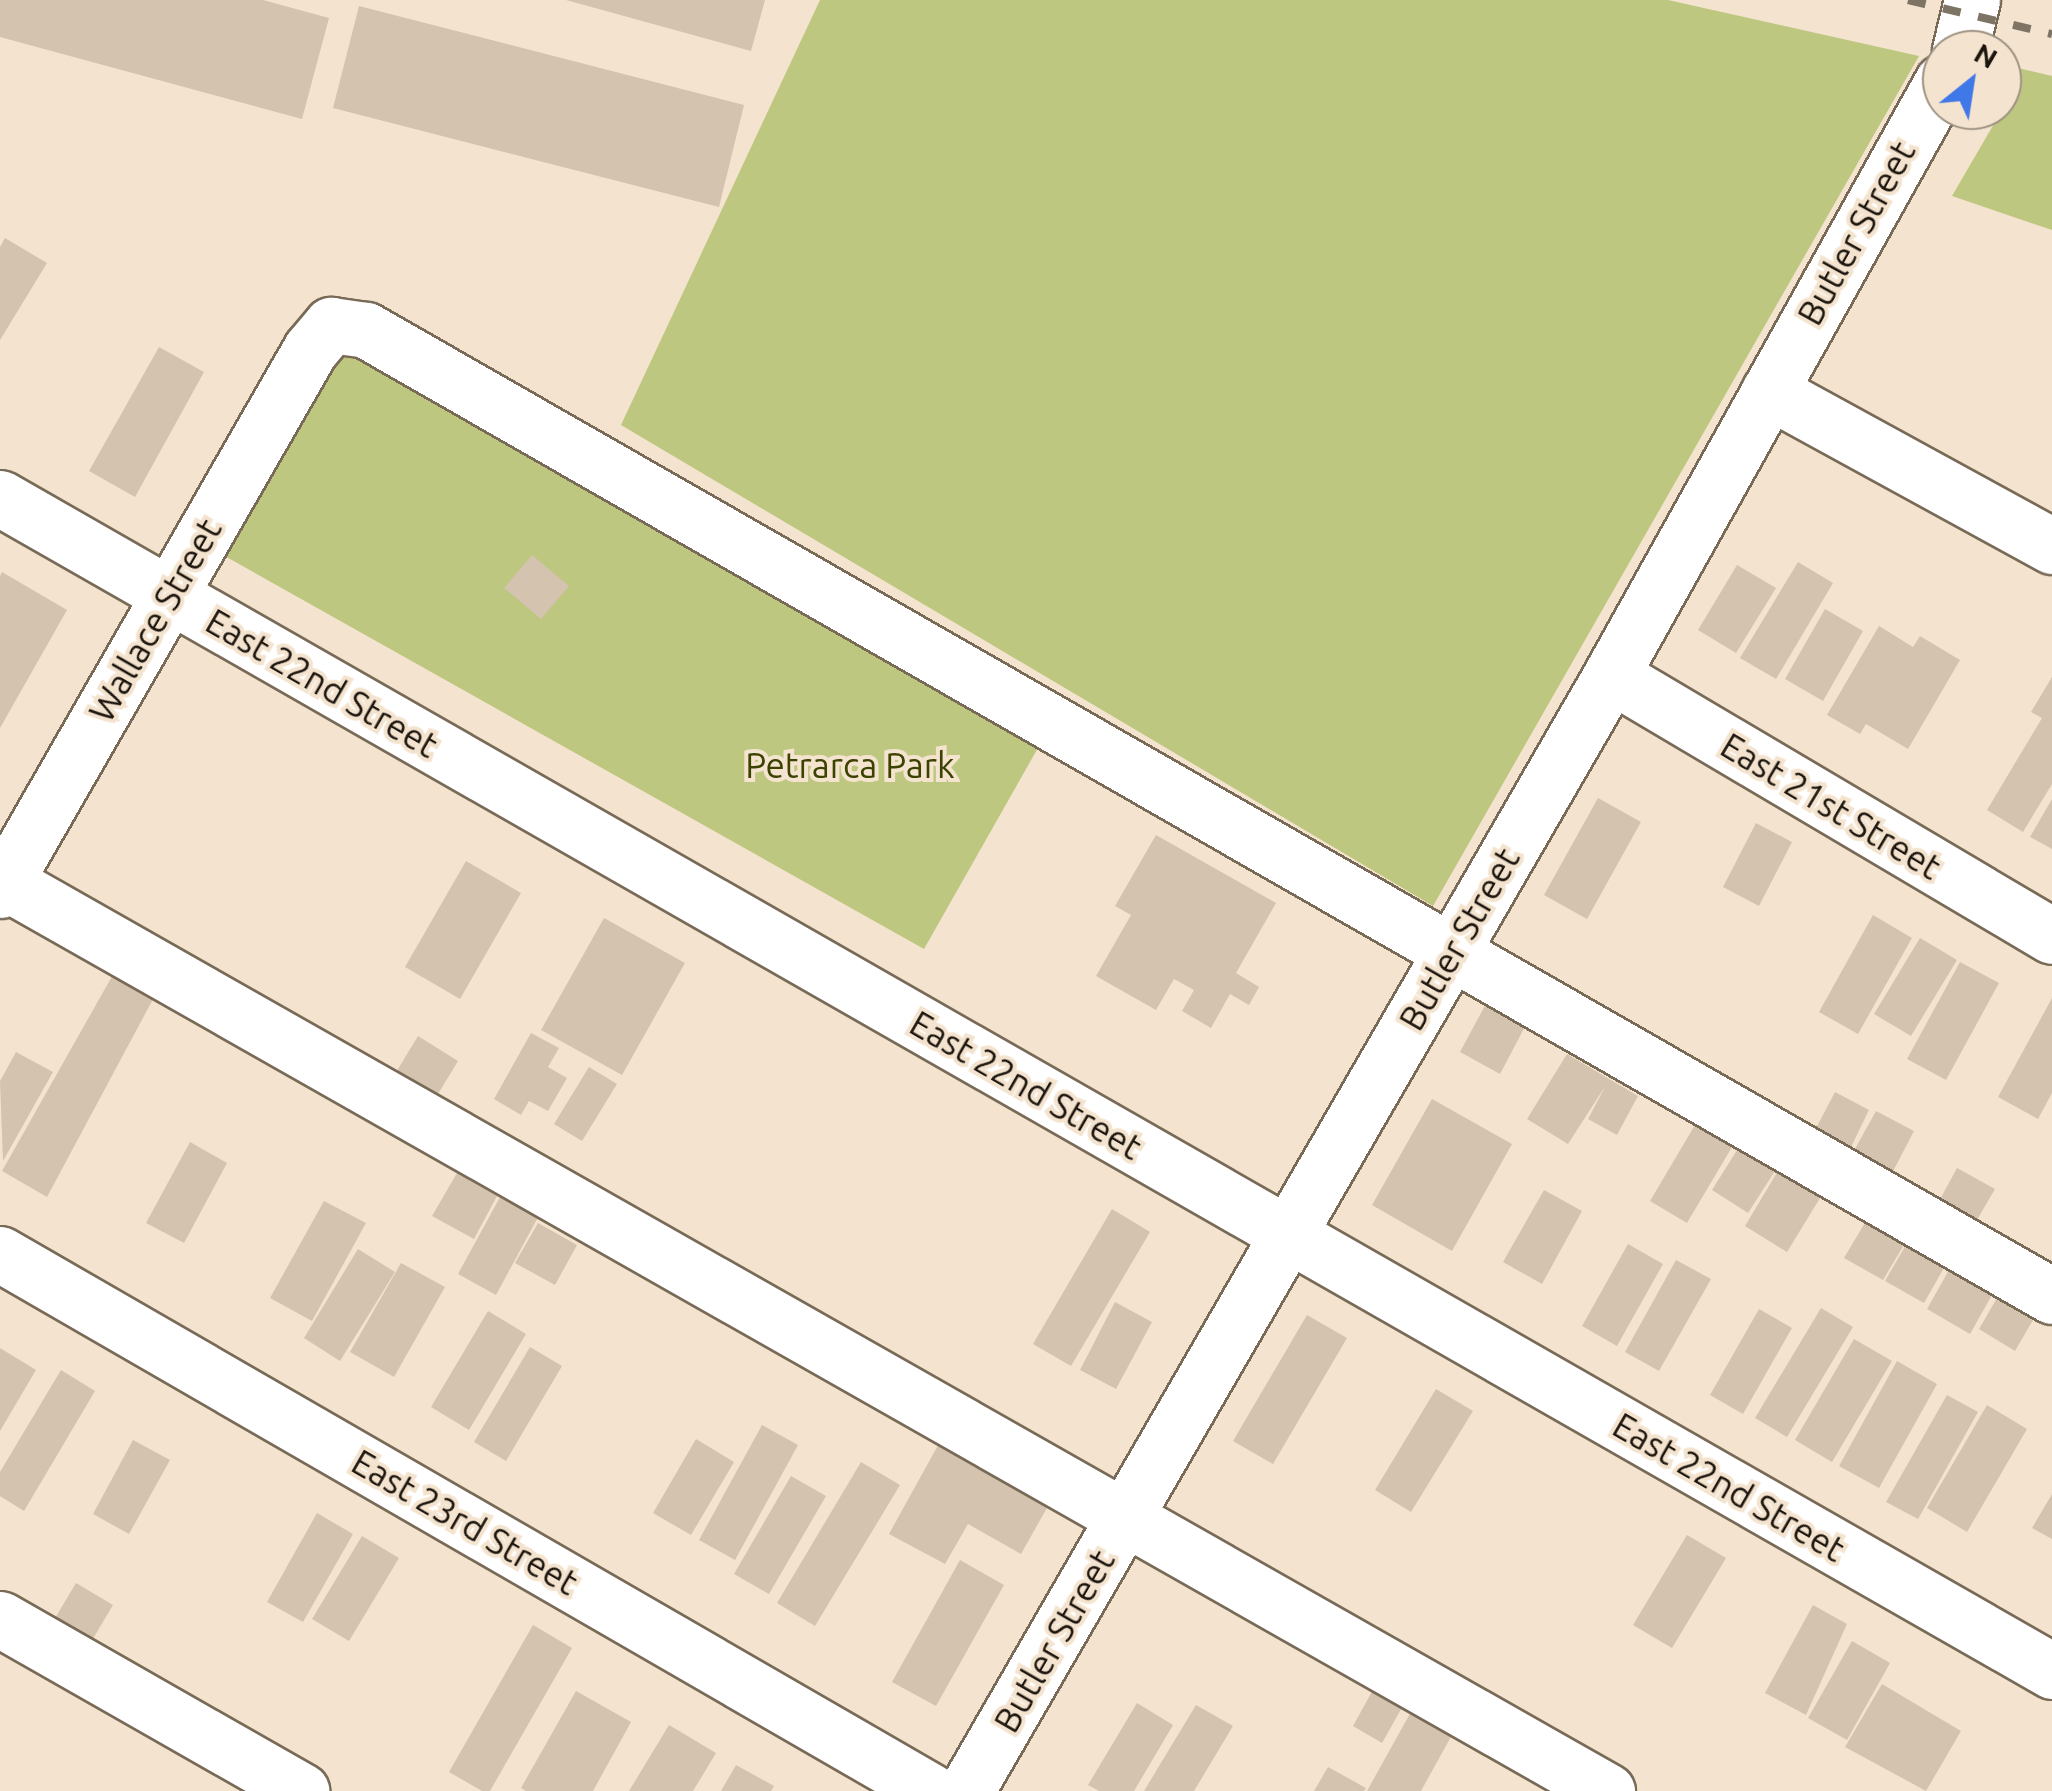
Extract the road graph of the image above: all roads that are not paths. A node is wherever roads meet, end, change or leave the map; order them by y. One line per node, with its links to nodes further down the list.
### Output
1 (1972, 0): 2 (street)
2 (1965, 30)
3 (1922, 118): 4 (street, Butler Street)
4 (1768, 391): 6 (street); 8 (street, Butler Street)
5 (0, 498): 7 (street, East 22nd Street)
6 (2052, 546)
7 (169, 596): 9 (street, Wallace Street); 11 (street, Wallace Street); 12 (street, East 22nd Street)
8 (1611, 676): 10 (street, East 21st Street); 11 (street, Butler Street)
9 (2, 883): 15 (street)
10 (2052, 936)
11 (1451, 954): 12 (street, Butler Street); 14 (street)
12 (1288, 1236): 15 (street, Butler Street); 17 (street, East 22nd Street)
13 (0, 1254): 19 (street, East 23rd Street)
14 (2052, 1296)
15 (1124, 1520): 20 (street, Butler Street); 21 (street)
16 (0, 1619): 18 (street)
17 (2052, 1671)
18 (300, 1791)
19 (930, 1791)
20 (966, 1791)
21 (1607, 1791)

